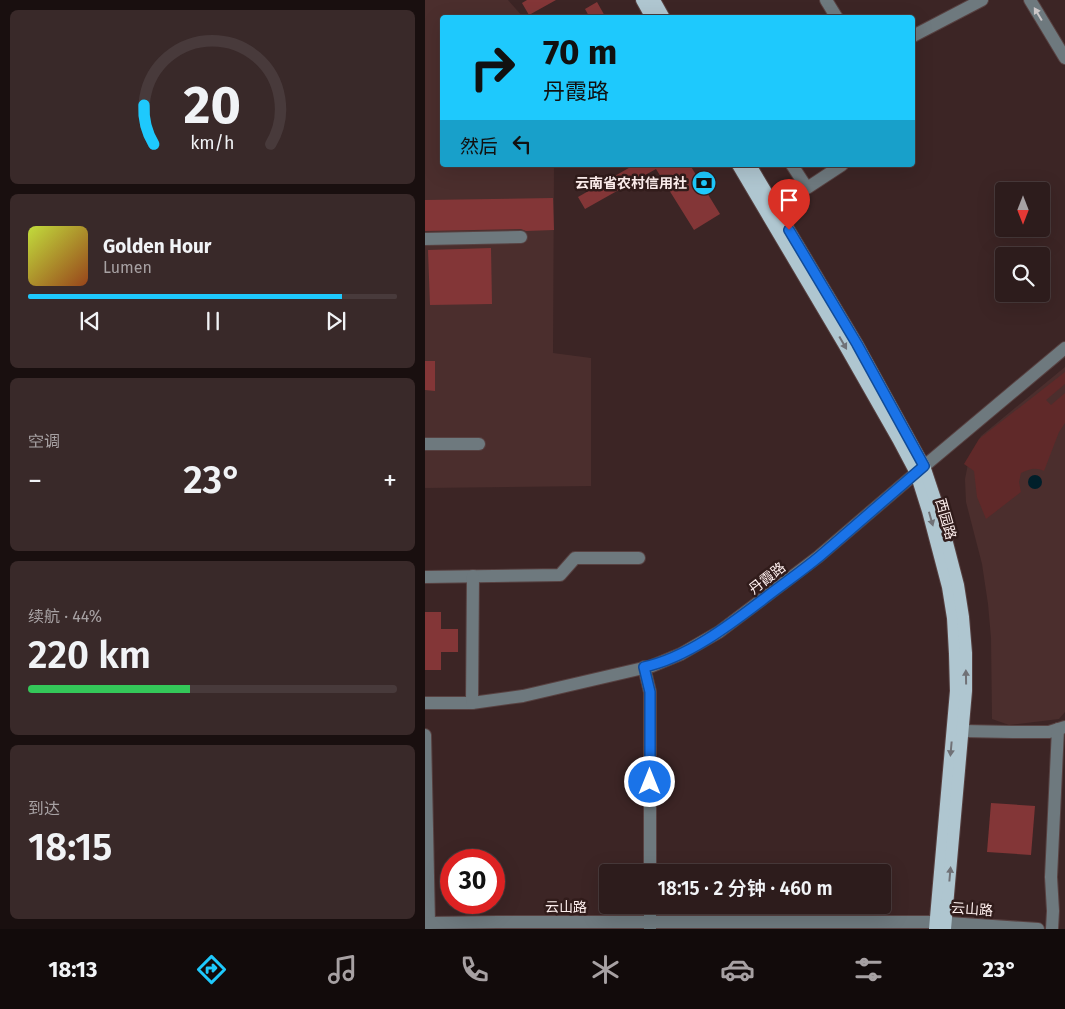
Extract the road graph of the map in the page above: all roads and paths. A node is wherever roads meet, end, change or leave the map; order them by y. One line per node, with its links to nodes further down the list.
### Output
1 (642, 0): 6 (main road)
2 (654, 0): 7 (main road)
3 (826, 0): 8 (street)
4 (982, 0): 9 (street)
5 (1030, 0): 10 (street, one-way to 5)
6 (650, 15)
7 (662, 15)
8 (835, 15)
9 (915, 35)
10 (1060, 39): 11 (street)
11 (1065, 58)
12 (739, 167): 21 (main road, 西园路, one-way to 21)
13 (751, 167): 21 (main road, 西园路)
14 (793, 167): 15 (street)
15 (839, 167)
16 (521, 238): 17 (street)
17 (425, 239)
18 (1065, 348): 21 (street, 丹霞路)
19 (425, 444): 20 (street)
20 (479, 444)
21 (920, 470): 25 (street, 丹霞路); 29 (main road, 西园路, one-way to 21); 37 (main road, 西园路, one-way to 37)
22 (639, 558): 24 (street)
23 (425, 576): 24 (street)
24 (473, 576): 27 (street)
25 (644, 667): 27 (street, 丹霞路); 32 (street)
26 (425, 703): 27 (street, 丹霞路)
27 (472, 703)
28 (1062, 728): 29 (street); 31 (street)
29 (963, 731): 37 (main road, 西园路, one-way to 29)
30 (425, 735): 33 (street)
31 (1059, 816): 39 (street)
32 (650, 864)
33 (427, 924): 34 (street, 云山路)
34 (497, 926): 35 (street, 云山路)
35 (593, 926): 36 (street, 云山路)
36 (650, 926): 37 (street, 云山路)
37 (940, 926): 38 (street, 云山路)
38 (1038, 929)
39 (1052, 929)

